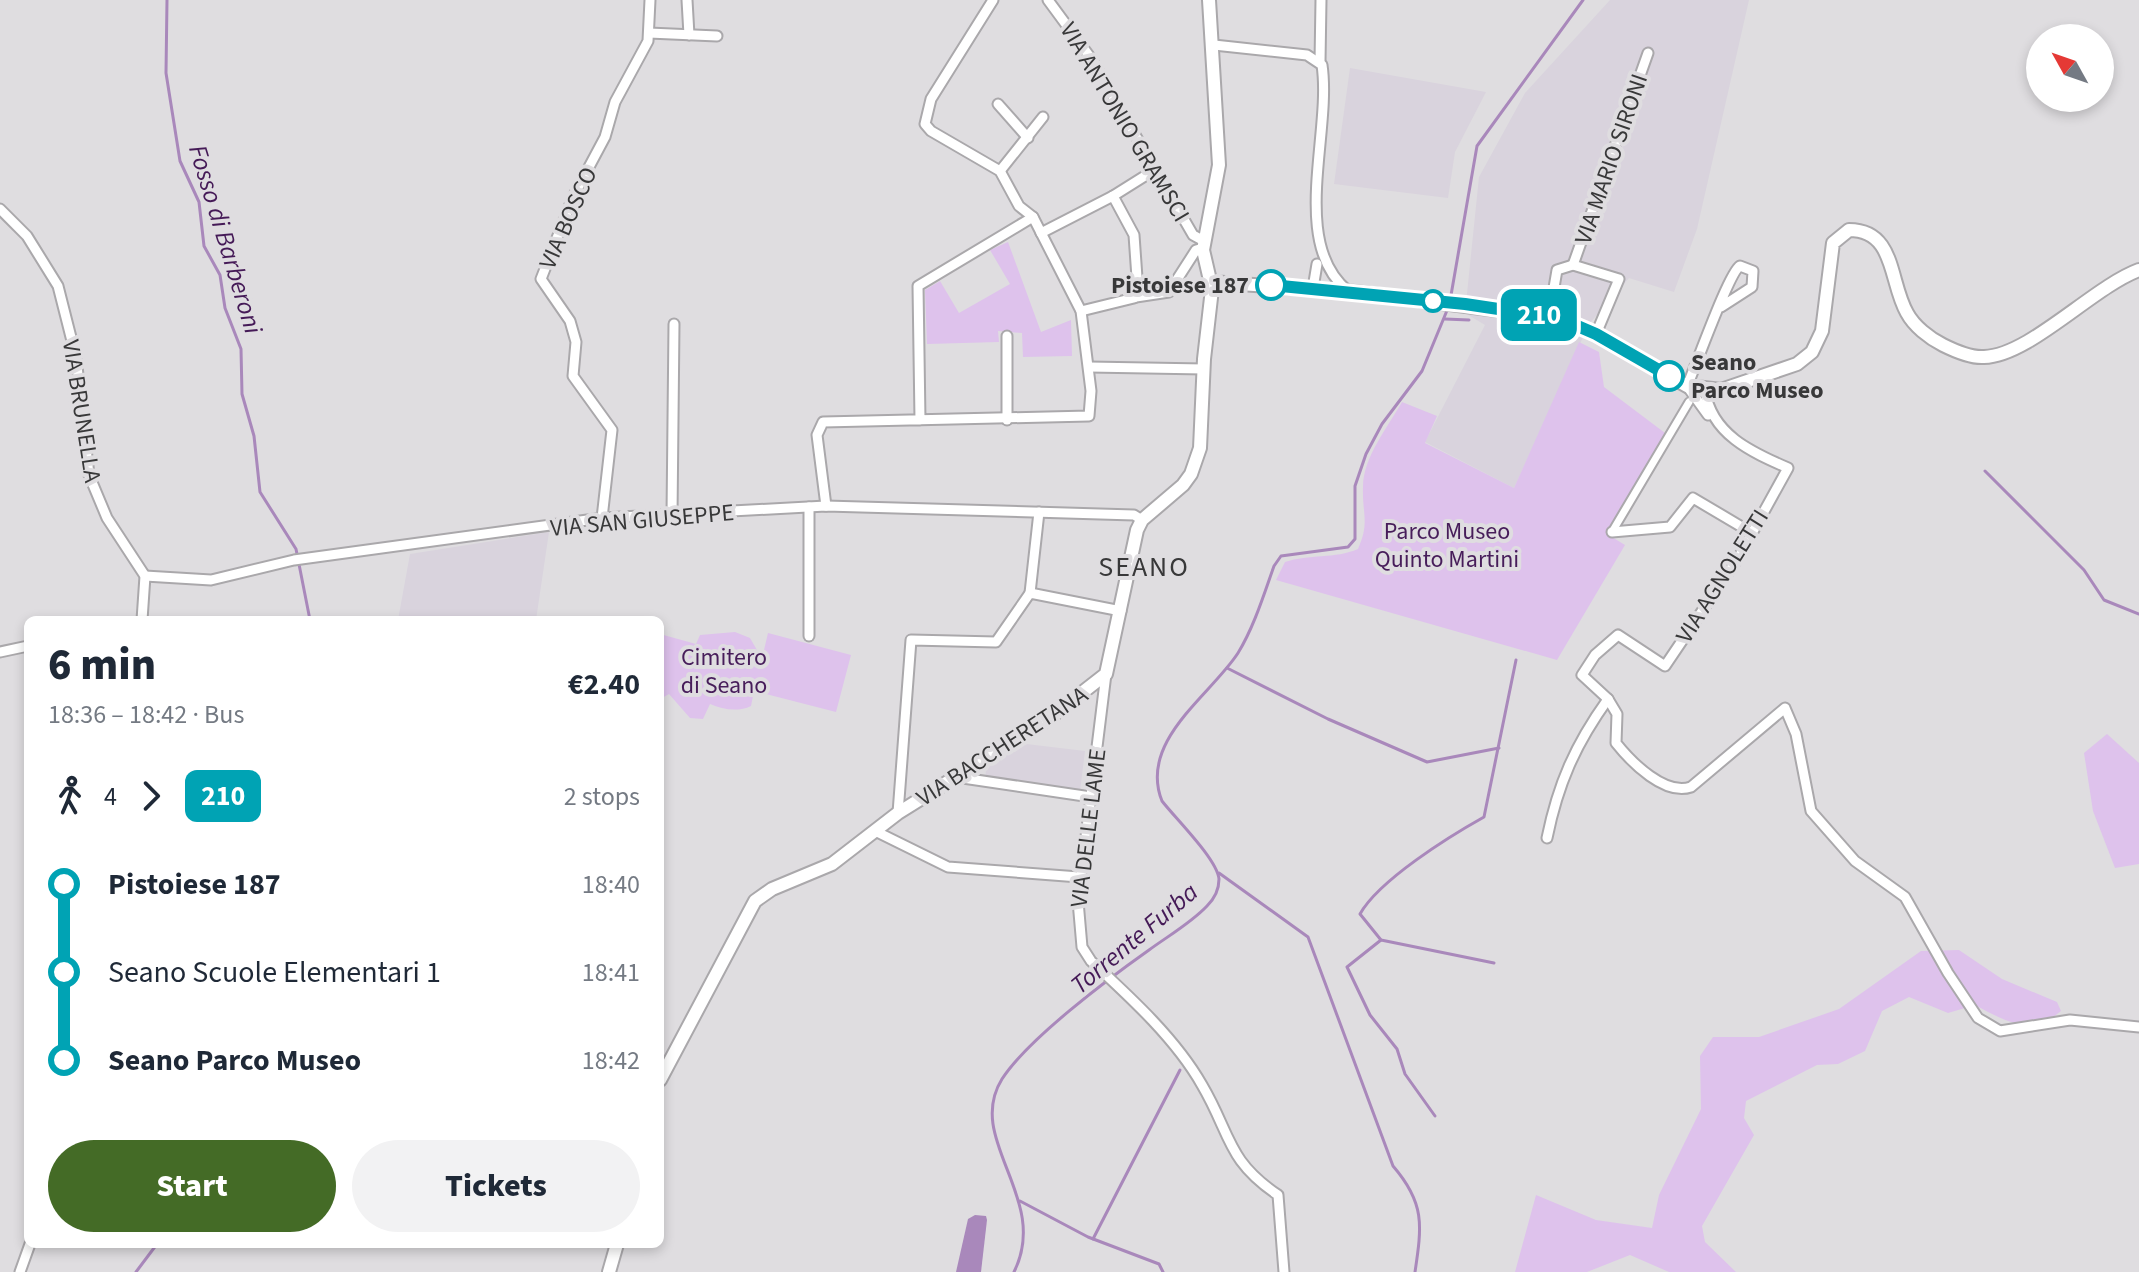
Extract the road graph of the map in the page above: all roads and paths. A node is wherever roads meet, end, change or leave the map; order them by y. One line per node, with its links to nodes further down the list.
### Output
1 (650, 0): 7 (street, VIA BOSCO)
2 (687, 0): 8 (street)
3 (993, 0): 17 (street)
4 (1048, 0): 16 (street, VIA ANTONIO GRAMSCI)
5 (1209, 0): 10 (street)
6 (1321, 0): 12 (street)
7 (649, 33): 8 (street); 50 (street, VIA BOSCO)
8 (689, 35): 9 (street)
9 (717, 36)
10 (1214, 45): 12 (street); 23 (street)
11 (1648, 53): 25 (street, VIA MARIO SIRONI)
12 (1316, 60): 22 (street)
13 (998, 104): 15 (street)
14 (1043, 117): 15 (street)
15 (1028, 138): 17 (street)
16 (1156, 169): 18 (street); 23 (street, VIA ANTONIO GRAMSCI)
17 (1000, 171): 20 (street)
18 (1113, 196): 21 (street); 31 (street)
19 (0, 209): 54 (street, VIA BRUNELLA)
20 (1033, 217): 21 (street); 43 (street)
21 (1041, 233): 33 (street)
22 (1318, 235): 24 (street); 30 (street)
23 (1204, 244): 27 (street); 31 (street)
24 (1317, 264): 28 (street); 29 (street)
25 (1573, 265): 34 (street, VIA MARIO SIRONI); 36 (street, VIA MARIO SIRONI)
26 (2139, 270): 41 (street)
27 (1211, 282): 28 (street); 39 (street)
28 (1313, 288): 29 (street)
29 (1336, 290): 30 (street)
30 (1349, 292): 34 (street)
31 (1137, 295): 33 (street)
32 (1721, 307): 32 (street); 40 (street)
33 (1081, 311): 38 (street)
34 (1549, 317): 36 (street)
35 (674, 324): 49 (street)
36 (1596, 334): 40 (street)
37 (1007, 336): 44 (street)
38 (1089, 367): 39 (street); 44 (street)
39 (1204, 369): 51 (street)
40 (1687, 386): 41 (street); 45 (street, VIA AGNOLETTI)
41 (1705, 390): 45 (street, VIA AGNOLETTI)
42 (1689, 402): 52 (street)
43 (920, 420): 44 (street); 46 (street)
44 (1007, 420)
45 (1716, 421): 53 (street, VIA AGNOLETTI)
46 (826, 506): 47 (street, VIA SAN GIUSEPPE); 48 (street, VIA SAN GIUSEPPE)
47 (809, 507): 49 (street, VIA SAN GIUSEPPE); 58 (street)
48 (1039, 512): 51 (street, VIA SAN GIUSEPPE); 55 (street)
49 (672, 516): 50 (street, VIA SAN GIUSEPPE)
50 (602, 518): 54 (street, VIA SAN GIUSEPPE)
51 (1139, 518): 56 (street, VIA BACCHERETANA)
52 (1612, 532): 53 (street)
53 (1752, 533): 62 (street, VIA AGNOLETTI)
54 (145, 576): 57 (street)
55 (1030, 593): 56 (street); 65 (street)
56 (1121, 611): 61 (street, VIA BACCHERETANA)
57 (142, 616)
58 (809, 636)
59 (24, 647): 60 (street)
60 (0, 652)
61 (1106, 674): 63 (street, VIA BACCHERETANA); 64 (street, VIA DELLE LAME)
62 (1608, 699): 67 (street); 69 (street)
63 (956, 777): 64 (street); 65 (street, VIA BACCHERETANA)
64 (1091, 797): 68 (street, VIA DELLE LAME)
65 (898, 813): 66 (street, VIA BACCHERETANA)
66 (875, 831): 68 (street); 70 (street, VIA BACCHERETANA)
67 (1547, 838)
68 (1079, 877): 75 (street, VIA DELLE LAME)
69 (2139, 1027)
70 (664, 1072)
71 (29, 1248): 73 (street)
72 (616, 1248): 74 (street)
73 (20, 1272)
74 (609, 1272)
75 (1284, 1272)

